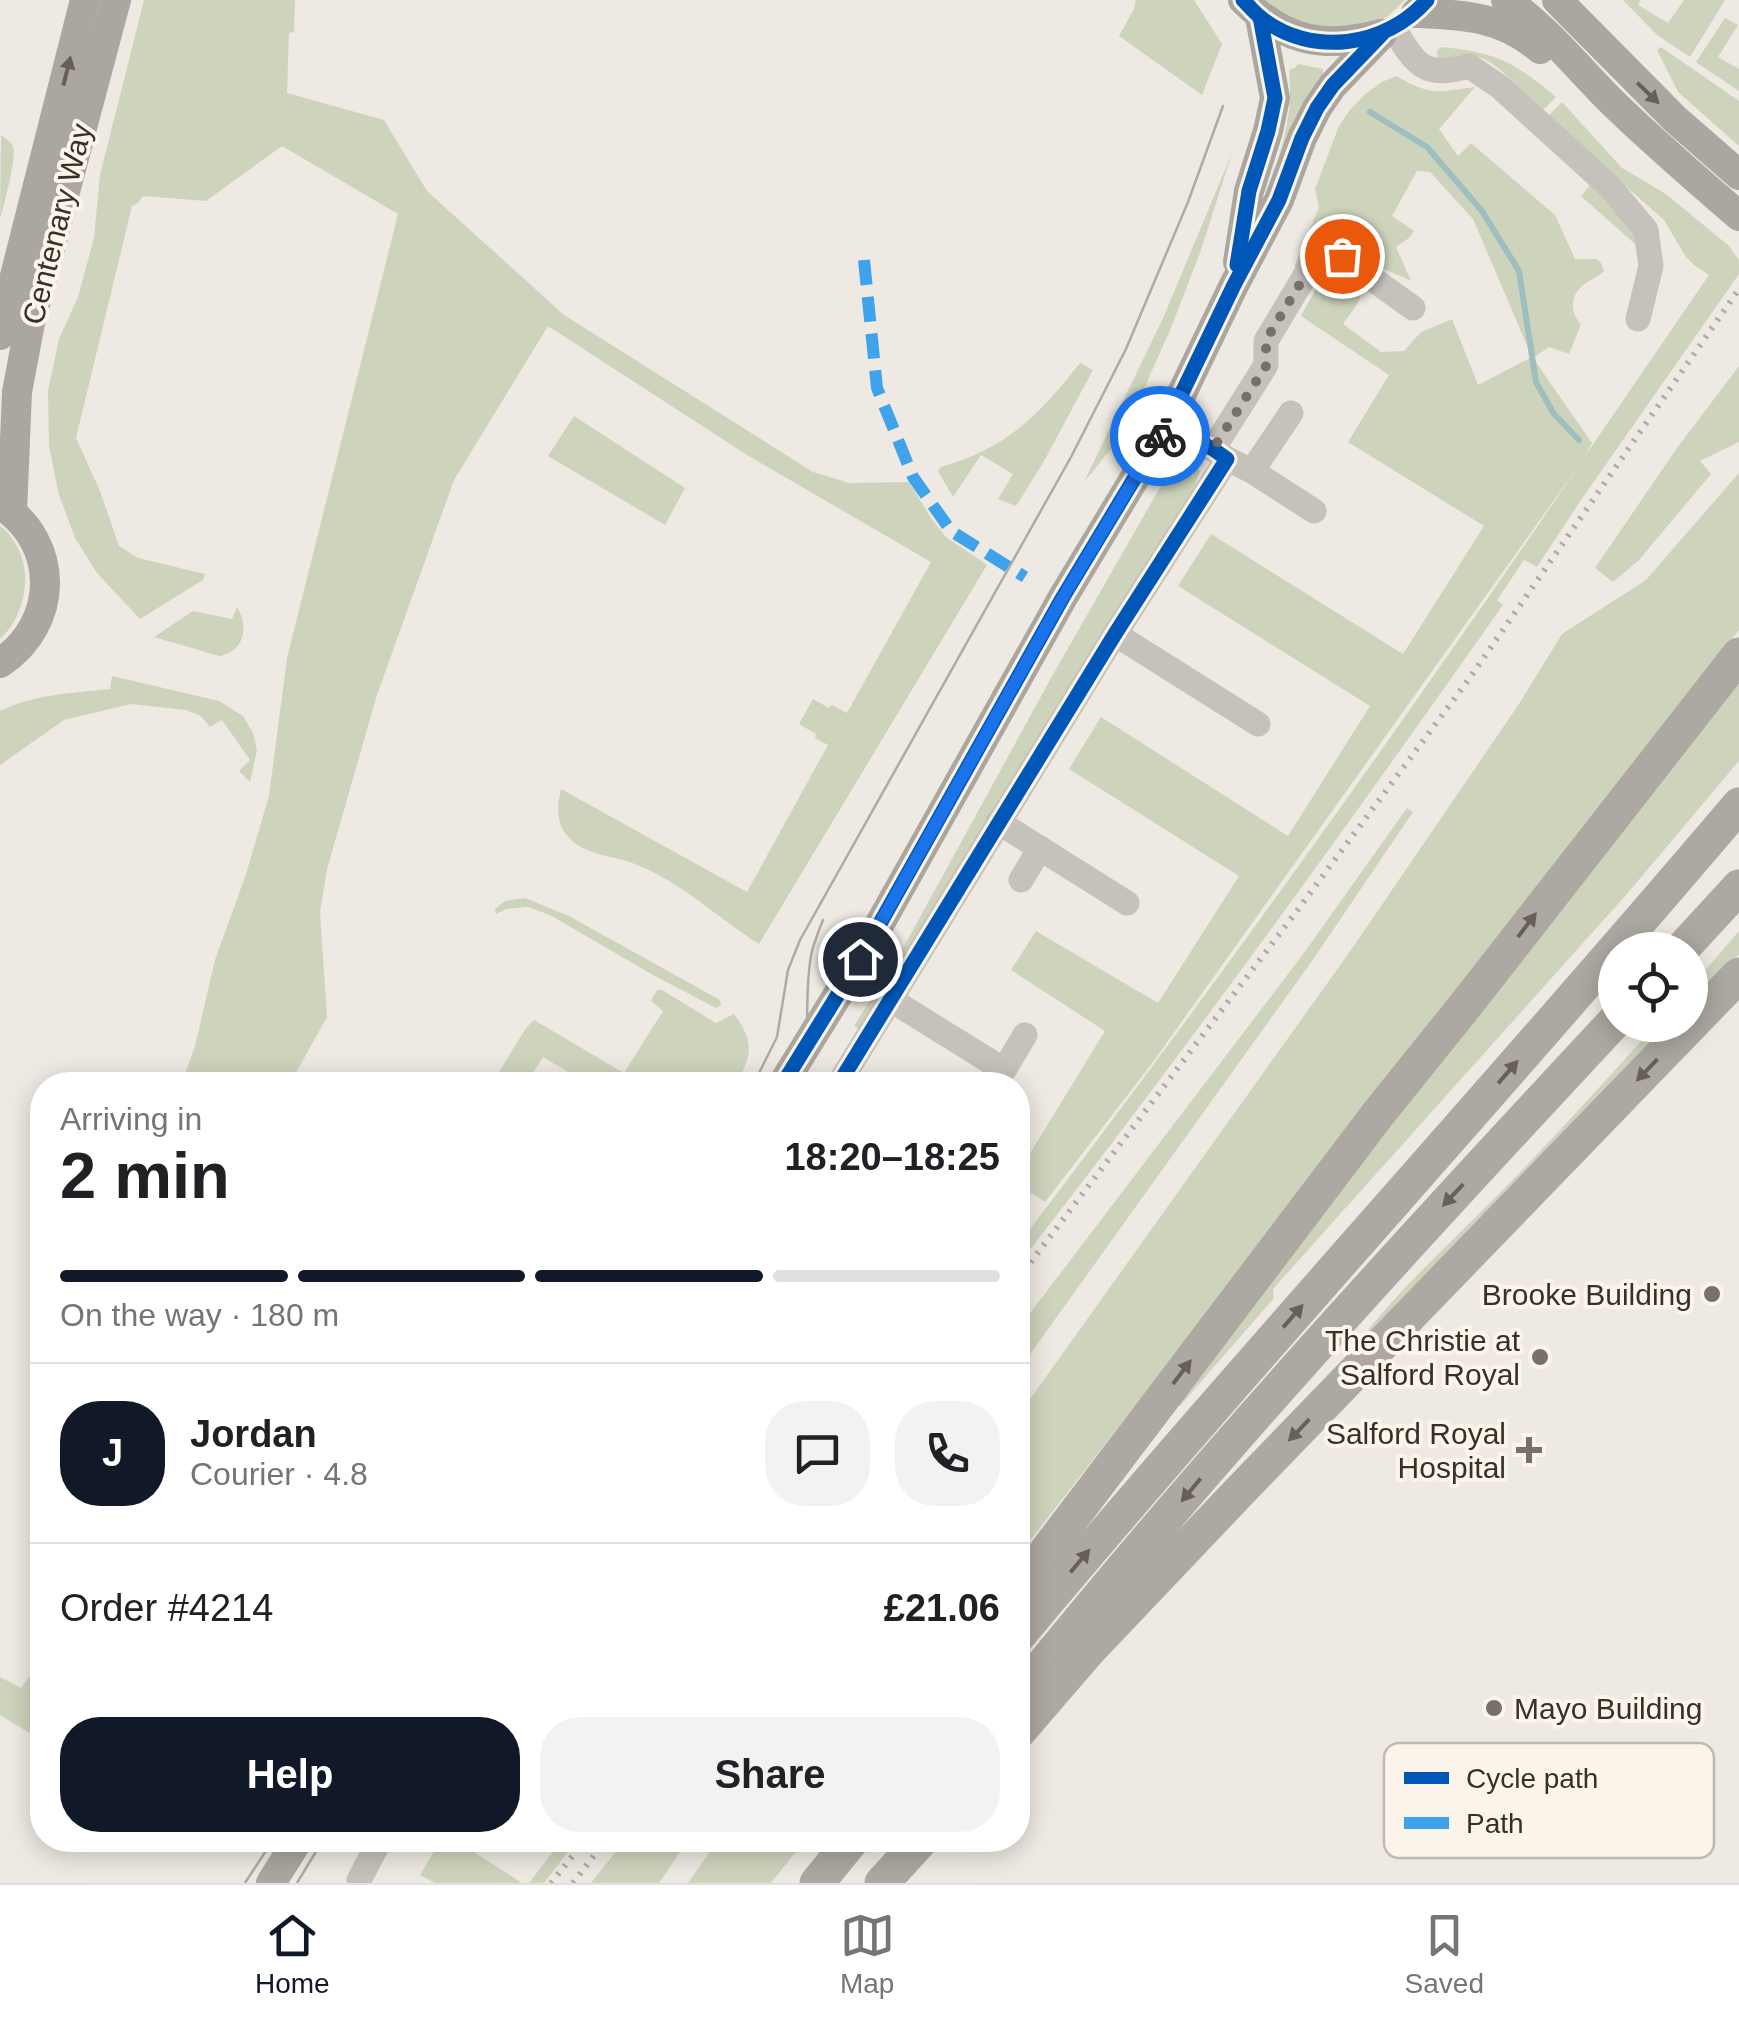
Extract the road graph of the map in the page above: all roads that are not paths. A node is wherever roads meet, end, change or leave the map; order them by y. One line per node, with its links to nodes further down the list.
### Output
1 (85, 0): 13 (main road, Centenary Way, one-way to 1)
2 (116, 0): 18 (main road, Centenary Way)
3 (1506, 0): 7 (main road)
4 (1567, 7): 8 (main road, one-way to 8)
5 (1252, 9): 6 (main road); 10 (main road)
6 (1404, 19): 7 (main road); 10 (main road); 12 (street)
7 (1611, 101): 9 (main road)
8 (1739, 175)
9 (1739, 216)
10 (1234, 284): 15 (main road)
11 (1412, 308): 16 (street)
12 (1638, 319)
13 (0, 334)
14 (1291, 413): 17 (street)
15 (1166, 426): 16 (street); 35 (main road)
16 (1220, 454): 17 (street); 20 (street)
17 (1252, 471): 19 (street)
18 (6, 508): 22 (main road)
19 (1314, 511)
20 (1115, 634): 23 (street); 25 (street)
21 (1739, 656): 39 (highway, one-way to 21)
22 (0, 664)
23 (1258, 724)
24 (1739, 805): 40 (highway, one-way to 24)
25 (998, 822): 26 (street); 32 (street)
26 (1040, 848): 27 (street); 29 (street)
27 (1022, 880)
28 (1739, 887): 30 (highway)
29 (1126, 902)
30 (1698, 932)
31 (1739, 975): 42 (highway, one-way to 42)
32 (891, 1000): 36 (street); 37 (street)
33 (1025, 1035): 38 (street)
34 (1598, 1039): 41 (highway, one-way to 41)
35 (790, 1072)
36 (846, 1072)
37 (992, 1072)
38 (1002, 1072)
39 (1030, 1573)
40 (1030, 1622)
41 (1030, 1682)
42 (1030, 1718)
43 (290, 1852): 50 (main road)
44 (374, 1852): 49 (street)
45 (827, 1852): 51 (highway)
46 (842, 1852): 52 (highway)
47 (892, 1852): 53 (highway)
48 (910, 1852): 54 (highway)
49 (359, 1880)
50 (270, 1883)
51 (805, 1883)
52 (817, 1883)
53 (867, 1883)
54 (882, 1883)

